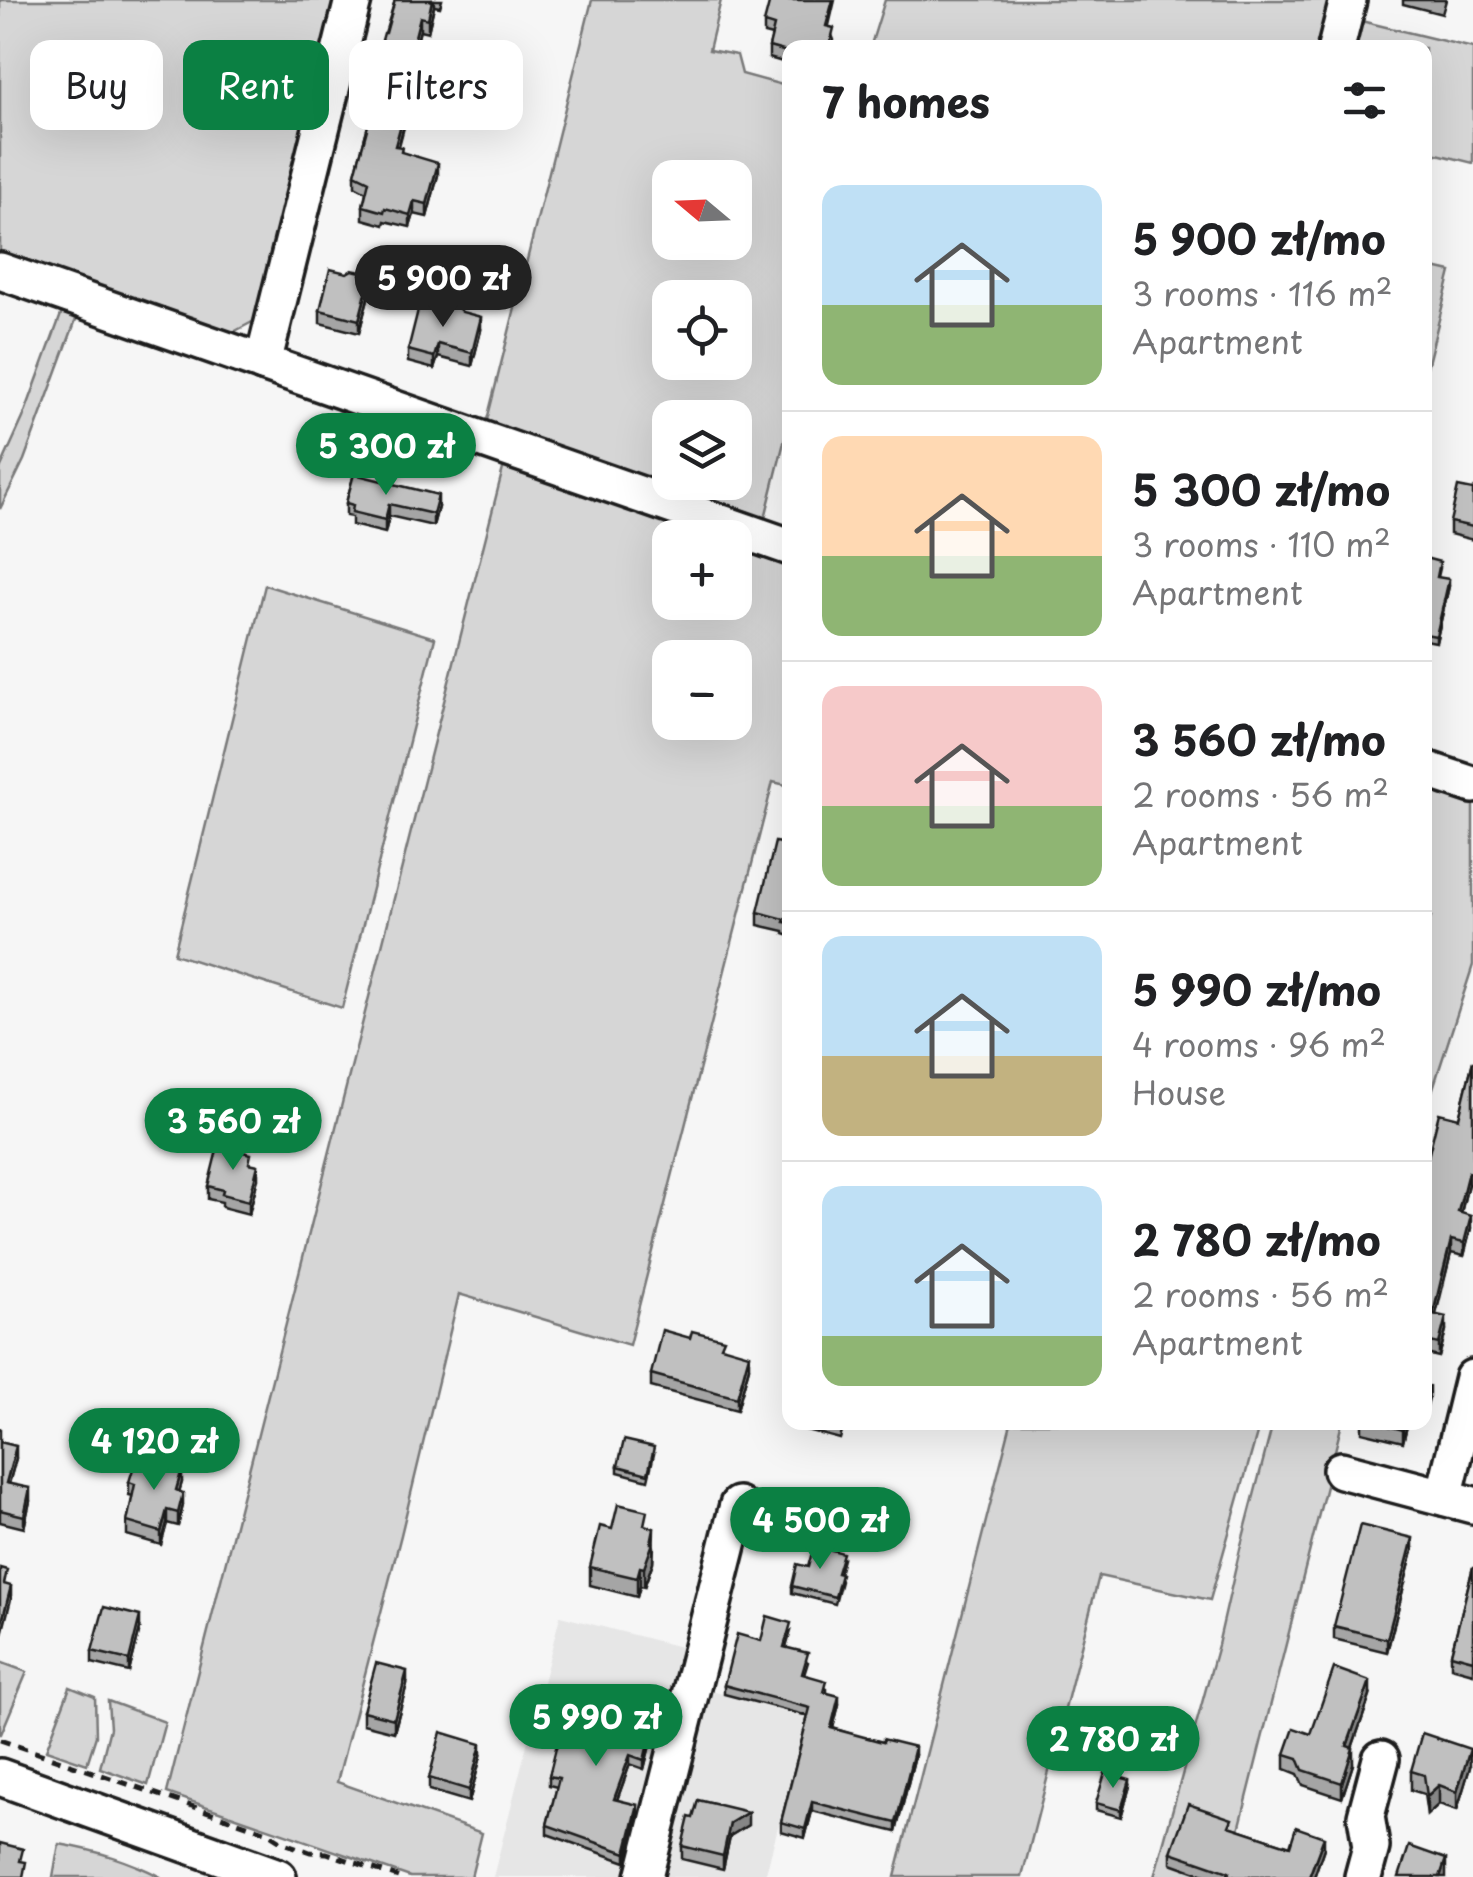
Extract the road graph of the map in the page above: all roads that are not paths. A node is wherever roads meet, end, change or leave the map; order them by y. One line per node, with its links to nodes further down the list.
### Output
1 (353, 0): 5 (street)
2 (1348, 0): 3 (street)
3 (1338, 40)
4 (0, 271): 5 (street)
5 (263, 363): 6 (street)
6 (782, 544)
7 (1432, 771): 8 (street)
8 (1473, 784)
9 (1473, 1378): 11 (street)
10 (1342, 1470): 11 (street)
11 (1458, 1501)
12 (738, 1505): 16 (street)
13 (1381, 1759): 17 (street)
14 (0, 1776): 15 (street)
15 (278, 1877)
16 (644, 1877)
17 (1363, 1877)

